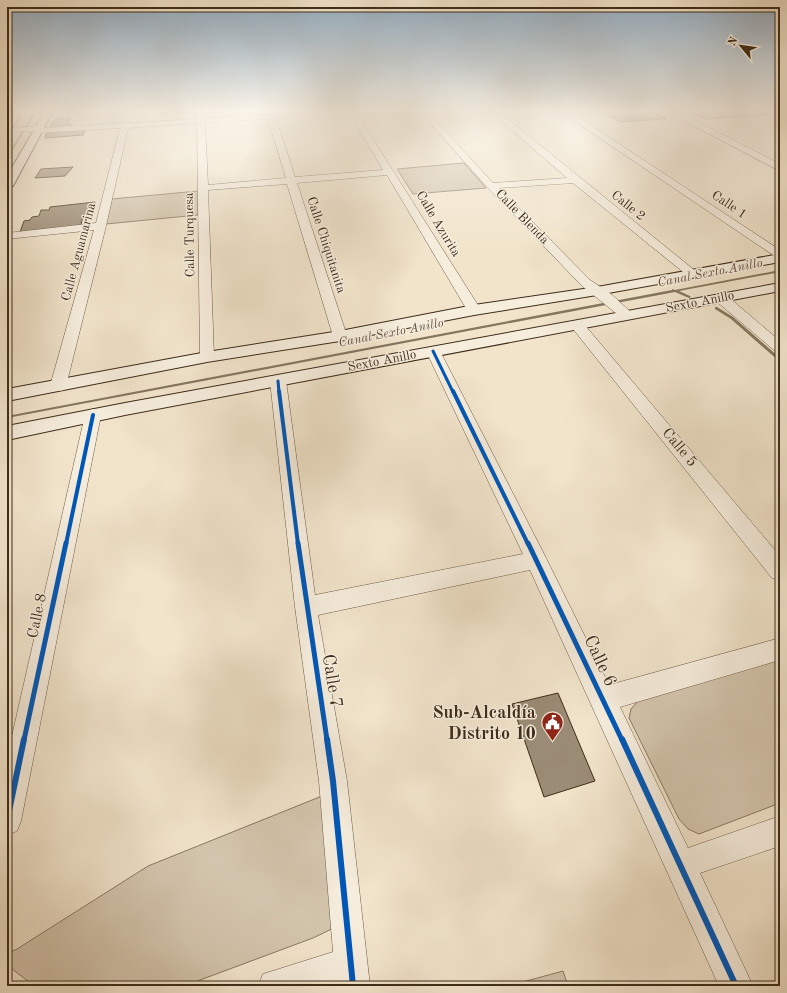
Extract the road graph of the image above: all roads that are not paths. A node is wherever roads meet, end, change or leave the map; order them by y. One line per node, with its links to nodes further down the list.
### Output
1 (22, 157): 14 (main road)
2 (117, 157): 17 (street, Calle Aguamarina)
3 (203, 157): 16 (street, Calle Turquesa)
4 (284, 157): 13 (street, Calle Chiquitanita)
5 (381, 157): 11 (street, Calle Azurita)
6 (465, 157): 15 (street, Calle Blenda)
7 (548, 157): 12 (street, Calle 2)
8 (634, 157): 19 (street, Calle 1)
9 (759, 157): 10 (street)
10 (780, 168)
11 (390, 172): 13 (street); 25 (street, Calle Azurita)
12 (575, 180): 15 (street); 21 (street, Calle 2)
13 (291, 181): 16 (street); 28 (street, Calle Chiquitanita)
14 (7, 186)
15 (491, 186): 23 (street, Calle Blenda)
16 (203, 188): 31 (street, Calle Turquesa)
17 (101, 226): 18 (street); 33 (street, Calle Aguamarina)
18 (7, 236)
19 (780, 255)
20 (780, 258): 21 (main road, Sexto Anillo)
21 (692, 274): 23 (main road, Sexto Anillo)
22 (780, 286): 24 (main road, Sexto Anillo)
23 (602, 294): 25 (main road, Sexto Anillo); 26 (street, Calle Blenda)
24 (721, 298): 26 (main road, Sexto Anillo); 29 (street)
25 (474, 310): 28 (main road, Sexto Anillo)
26 (624, 312): 27 (main road, Sexto Anillo)
27 (578, 326): 30 (main road, Sexto Anillo); 38 (street, Calle 5)
28 (340, 336): 31 (main road, Sexto Anillo)
29 (780, 348)
30 (433, 351): 32 (main road, Sexto Anillo); 37 (street, Calle 6)
31 (207, 357): 33 (main road, Sexto Anillo)
32 (278, 381): 35 (main road, Sexto Anillo); 39 (street, Calle 7)
33 (58, 386): 34 (main road, Sexto Anillo)
34 (7, 395)
35 (93, 415): 36 (main road, Sexto Anillo); 42 (street, Calle 8)
36 (7, 433)
37 (537, 560): 39 (street); 41 (street, Calle 6)
38 (780, 571)
39 (306, 607): 45 (street, Calle 7)
40 (780, 649): 41 (street)
41 (603, 700): 44 (street, Calle 6)
42 (7, 821)
43 (780, 831): 44 (street)
44 (681, 865): 47 (street, Calle 6)
45 (351, 975): 46 (street)
46 (275, 986)
47 (736, 986)

